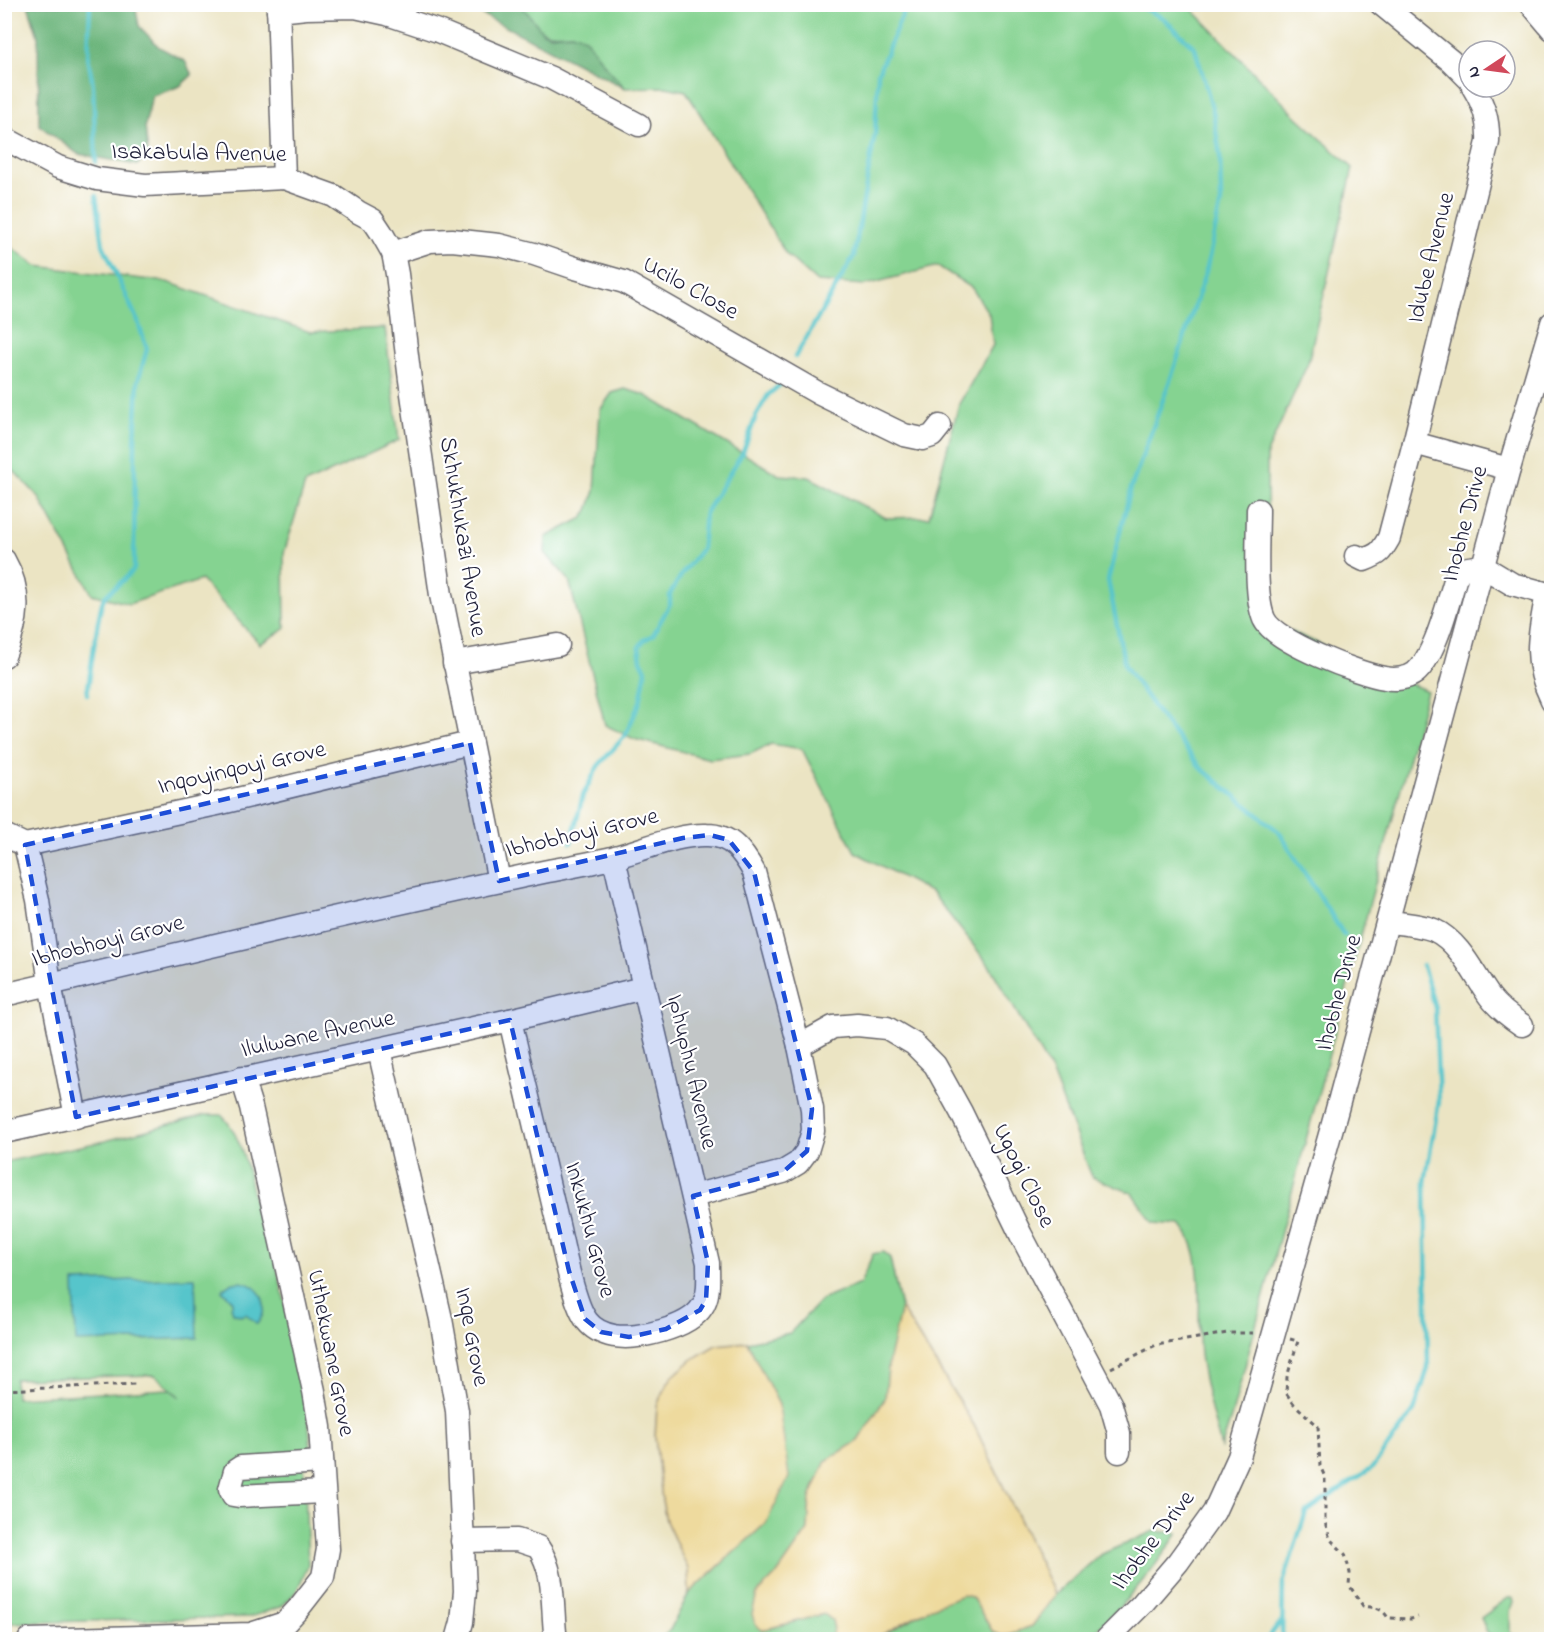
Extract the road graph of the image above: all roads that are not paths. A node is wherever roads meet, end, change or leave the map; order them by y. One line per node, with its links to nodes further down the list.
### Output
1 (1381, 4): 5 (street)
2 (1531, 4): 4 (street)
3 (278, 8): 7 (street); 9 (street)
4 (1551, 29)
5 (1457, 67)
6 (1480, 99): 14 (street, Idube Avenue)
7 (639, 125)
8 (4, 138): 9 (street, Isakabula Avenue)
9 (284, 178): 10 (street, Isakabula Avenue)
10 (358, 212): 11 (street, Skhukhukazi Avenue)
11 (393, 253): 13 (street, Ucilo Close); 23 (street, Skhukhukazi Avenue)
12 (1551, 323): 15 (street, Ihobhe Drive)
13 (940, 426)
14 (1414, 443): 15 (street); 17 (street, Idube Avenue)
15 (1509, 469): 19 (street, Ihobhe Drive)
16 (1258, 510): 19 (street)
17 (1356, 556)
18 (4, 560): 22 (street)
19 (1482, 566): 20 (street); 30 (street, Ihobhe Drive)
20 (1549, 594): 24 (street)
21 (558, 645): 23 (street)
22 (4, 656)
23 (454, 663): 25 (street, Skhukhukazi Avenue)
24 (1551, 700)
25 (470, 743): 27 (street, Inqoyinqoyi Grove); 29 (street, Skhukhukazi Avenue)
26 (4, 835): 27 (street)
27 (25, 845): 31 (street)
28 (614, 858): 29 (street, Ibhobhoyi Grove); 32 (street, Iphuphu Avenue); 36 (street, Ibhobhoyi Grove)
29 (499, 881): 31 (street, Ibhobhoyi Grove)
30 (1388, 922): 35 (street); 50 (street, Ihobhe Drive)
31 (50, 984): 33 (street, Ibhobhoyi Grove); 39 (street)
32 (643, 988): 34 (street, Ilulwane Avenue); 41 (street, Iphuphu Avenue)
33 (4, 995)
34 (510, 1020): 37 (street, Ilulwane Avenue); 42 (street, Inkukhu Grove)
35 (1522, 1025)
36 (799, 1046): 41 (street, Ibhobhoyi Grove); 43 (street, Ugogi Close)
37 (379, 1050): 38 (street, Ilulwane Avenue); 46 (street, Inqe Grove)
38 (242, 1078): 39 (street, Ilulwane Avenue); 44 (street, Uthekwane Grove)
39 (76, 1117): 40 (street, Ilulwane Avenue)
40 (4, 1132)
41 (693, 1196): 42 (street, Iphuphu Avenue)
42 (706, 1300)
43 (1119, 1452)
44 (322, 1462): 45 (street, Uthekwane Grove); 45 (street)
45 (323, 1492): 48 (street, Uthekwane Grove)
46 (462, 1541): 47 (street); 49 (street, Inqe Grove)
47 (555, 1632)
48 (29, 1640)
49 (457, 1640)
50 (1106, 1640)

